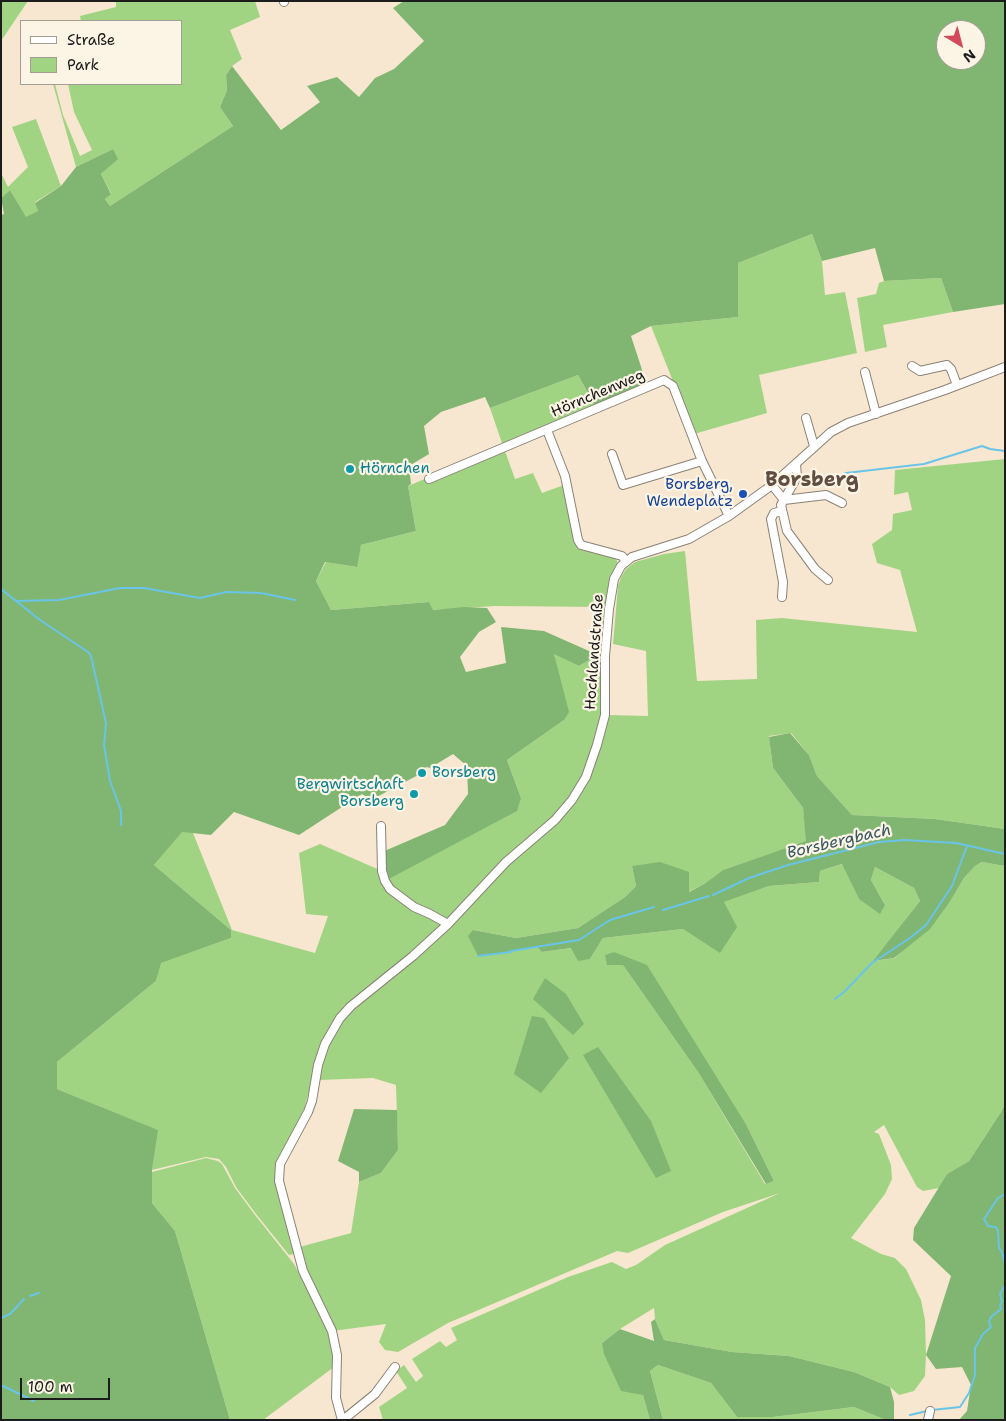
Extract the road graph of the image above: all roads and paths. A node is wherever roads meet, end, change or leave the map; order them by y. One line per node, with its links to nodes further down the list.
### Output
1 (912, 366): 4 (street)
2 (1005, 367): 4 (street)
3 (865, 372): 5 (street)
4 (957, 385): 5 (street)
5 (876, 414): 8 (street)
6 (805, 424): 8 (street)
7 (547, 430): 10 (street, Hörnchenweg); 12 (street, Hörnchenweg); 18 (street)
8 (814, 446): 11 (street)
9 (612, 454): 10 (street)
10 (702, 461): 17 (street, Hörnchenweg)
11 (796, 464): 13 (street); 14 (street)
12 (429, 479)
13 (772, 485): 14 (street); 17 (street)
14 (784, 500): 15 (street); 16 (street)
15 (842, 503)
16 (782, 511): 19 (street); 20 (street)
17 (729, 516): 18 (street)
18 (626, 561): 22 (street, Hochlandstraße)
19 (828, 580)
20 (782, 597)
21 (381, 826): 22 (street)
22 (448, 924): 25 (street, Hochlandstraße)
23 (395, 1367): 25 (street)
24 (930, 1411): 26 (street)
25 (342, 1420)
26 (928, 1420)

